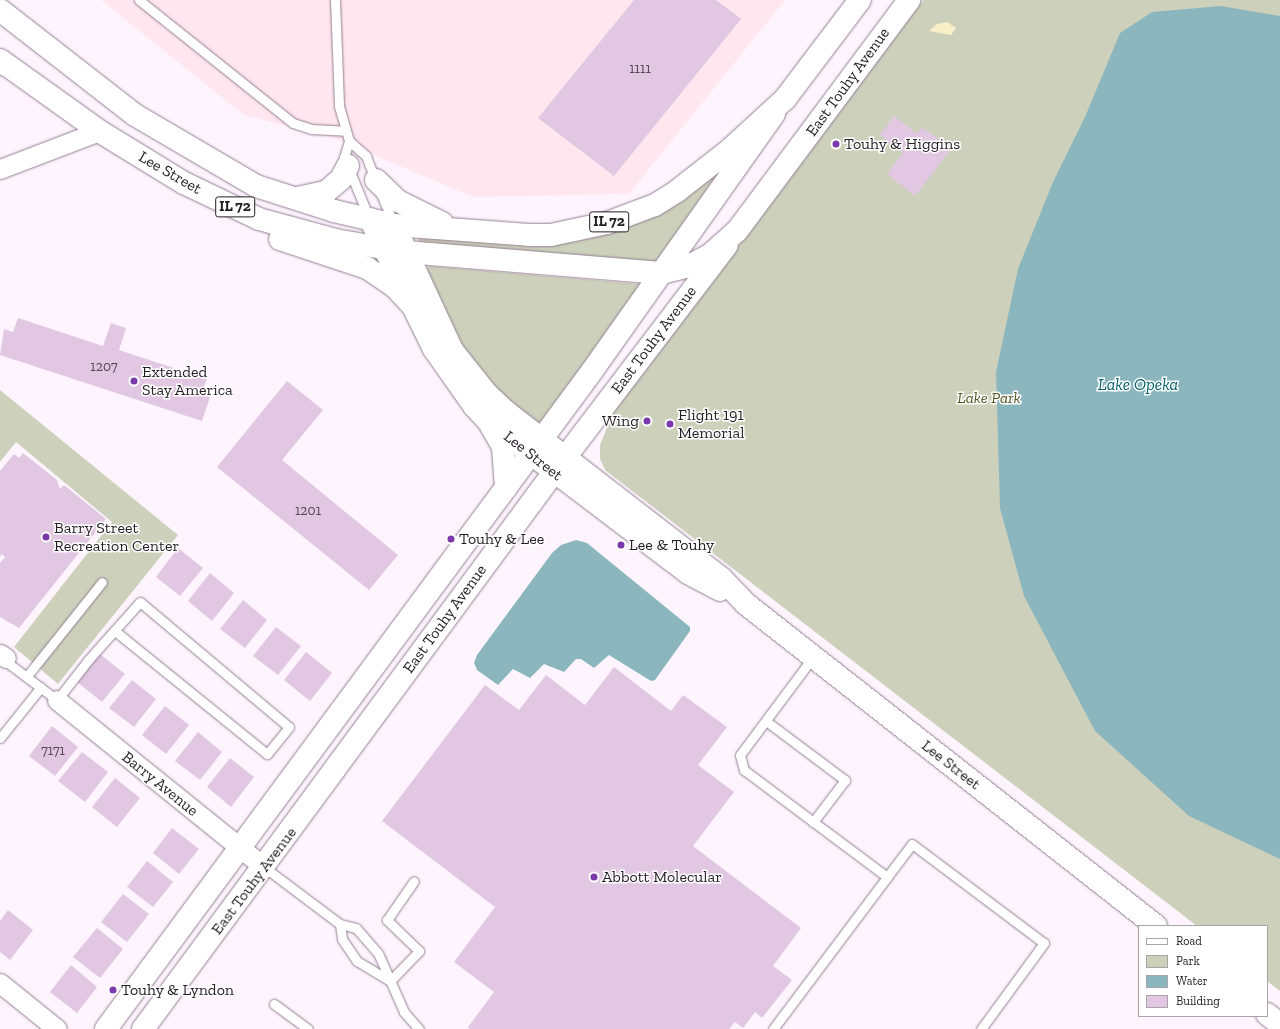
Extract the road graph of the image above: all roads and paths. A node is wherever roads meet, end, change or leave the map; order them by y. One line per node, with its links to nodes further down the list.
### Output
1 (139, 0): 9 (lane)
2 (335, 0): 9 (lane)
3 (860, 0): 7 (main road, East Touhy Avenue)
4 (909, 0): 19 (main road, East Touhy Avenue / IL 72)
5 (0, 10): 14 (main road, Lee Street / IL 72)
6 (2, 62): 8 (main road, Lee Street / IL 72)
7 (785, 99): 18 (main road, IL 72); 22 (main road, East Touhy Avenue)
8 (99, 131): 12 (street); 15 (main road, Lee Street / IL 72)
9 (346, 131): 10 (lane)
10 (349, 141): 11 (lane); 13 (lane)
11 (348, 166): 14 (main road); 16 (lane)
12 (0, 169)
13 (376, 180): 17 (lane); 18 (main road)
14 (289, 198): 16 (main road, Lee Street / IL 72)
15 (259, 219): 20 (main road, Lee Street / IL 72); 23 (main road)
16 (370, 219): 17 (main road, Lee Street / IL 72); 20 (main road, Lee Street)
17 (394, 225): 18 (main road, IL 72); 21 (main road, Lee Street)
18 (458, 230)
19 (737, 231): 22 (main road, IL 72); 26 (main road, East Touhy Avenue)
20 (384, 248): 21 (main road, Lee Street / IL 72); 23 (main road, Lee Street)
21 (406, 252): 22 (main road, IL 72); 25 (main road, Lee Street)
22 (661, 273): 25 (main road, East Touhy Avenue)
23 (410, 303): 24 (main road, Lee Street)
24 (488, 421): 25 (main road, Lee Street); 27 (main road)
25 (536, 446): 26 (main road, Lee Street); 27 (main road, East Touhy Avenue)
26 (559, 464): 30 (main road, Lee Street); 39 (main road, East Touhy Avenue)
27 (506, 488): 38 (main road, East Touhy Avenue)
28 (102, 582): 32 (lane)
29 (115, 631): 29 (lane); 34 (lane)
30 (813, 656): 35 (lane); 43 (main road, Lee Street)
31 (2, 659): 32 (lane)
32 (27, 676): 33 (lane)
33 (41, 687): 34 (lane); 36 (lane)
34 (57, 700): 38 (street, Barry Avenue)
35 (766, 721): 37 (lane); 37 (lane)
36 (0, 738)
37 (813, 822): 40 (lane)
38 (240, 848): 39 (street, Barry Avenue); 50 (main road, East Touhy Avenue)
39 (264, 867): 42 (lane); 51 (main road, East Touhy Avenue)
40 (887, 877): 54 (lane); 55 (lane)
41 (414, 881): 44 (lane)
42 (340, 924): 44 (lane); 44 (lane)
43 (1155, 925)
44 (390, 981): 53 (lane)
45 (0, 983): 49 (street)
46 (274, 1004): 52 (lane)
47 (1268, 1015): 48 (main road)
48 (1280, 1024)
49 (58, 1029)
50 (106, 1029)
51 (143, 1029)
52 (308, 1029)
53 (419, 1029)
54 (773, 1029)
55 (981, 1029)

